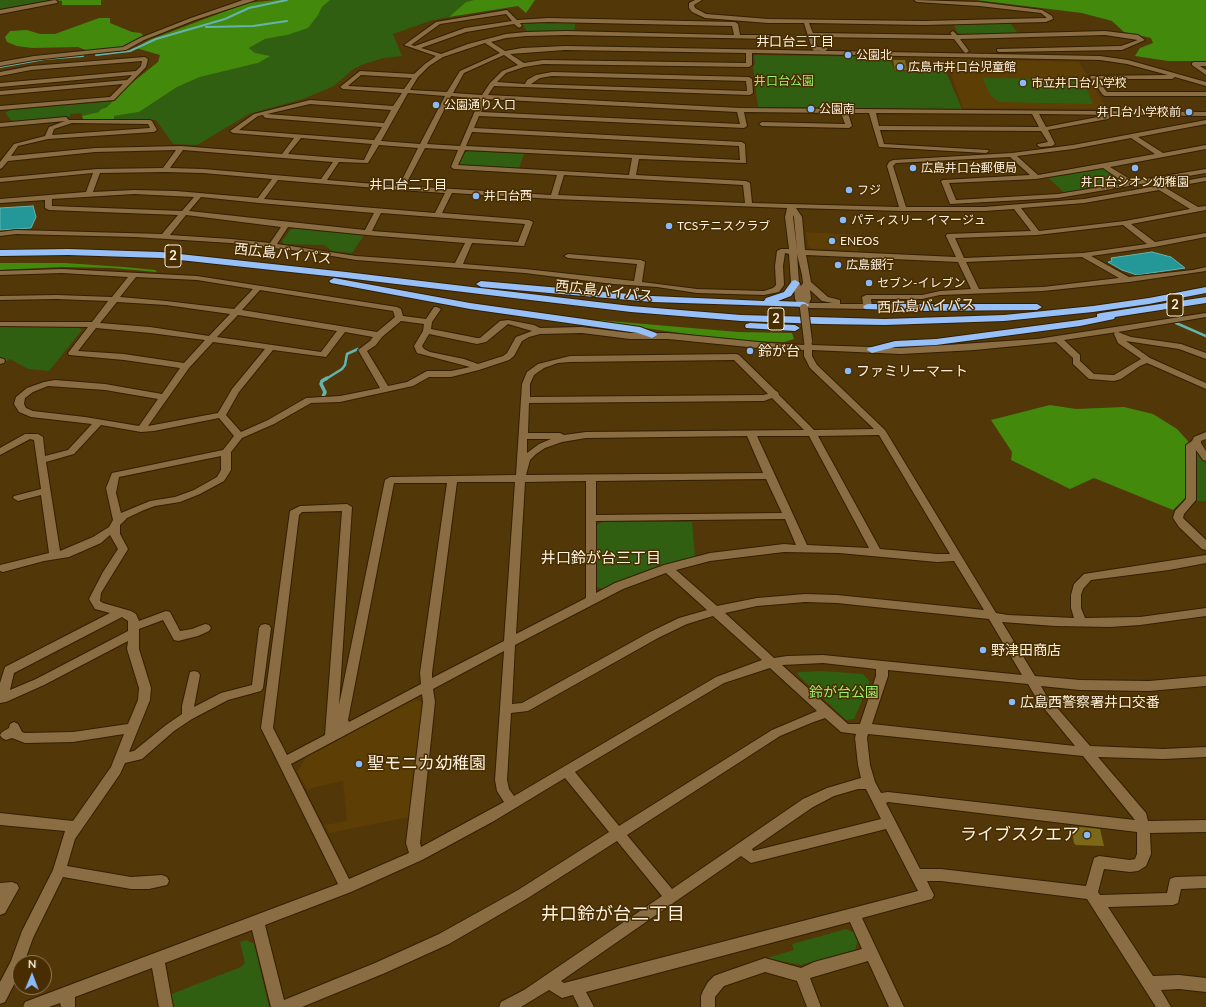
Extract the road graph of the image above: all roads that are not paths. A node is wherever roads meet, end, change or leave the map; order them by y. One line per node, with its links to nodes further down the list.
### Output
1 (253, 0): 23 (street)
2 (699, 0): 10 (street)
3 (917, 0): 9 (street)
4 (55, 2): 5 (street)
5 (0, 12)
6 (617, 21): 7 (street); 12 (street); 14 (street)
7 (515, 22): 11 (street); 18 (street); 18 (street)
8 (806, 22): 9 (street); 10 (street); 13 (street)
9 (947, 23): 15 (street)
10 (770, 29): 14 (street); 22 (street)
11 (526, 34): 12 (street); 16 (street)
12 (618, 34): 14 (street); 19 (street)
13 (811, 35): 15 (street); 21 (street)
14 (737, 36)
15 (956, 37): 17 (street); 21 (street)
16 (486, 41): 24 (street); 25 (street)
17 (1042, 42): 17 (street); 21 (street)
18 (415, 48): 25 (street)
19 (616, 48): 20 (street); 24 (street); 27 (street)
20 (749, 51): 22 (street); 27 (street)
21 (966, 51)
22 (776, 52): 35 (street)
23 (90, 53): 26 (street); 28 (street)
24 (504, 53): 30 (street); 48 (street)
25 (441, 56): 36 (street)
26 (1, 61)
27 (615, 62): 30 (street); 34 (street)
28 (87, 63): 32 (street); 33 (street)
29 (1206, 64): 31 (street)
30 (523, 65): 39 (street)
31 (1206, 72)
32 (0, 74)
33 (136, 74): 38 (street); 41 (street)
34 (613, 75): 37 (street); 42 (street)
35 (1178, 75): 40 (street); 47 (street)
36 (416, 76): 45 (street); 45 (street)
37 (687, 77): 44 (street); 44 (street)
38 (127, 82): 46 (street); 50 (street)
39 (492, 84): 42 (street); 49 (street)
40 (1206, 84)
41 (0, 85)
42 (527, 85): 43 (street)
43 (605, 89): 44 (street); 54 (street)
44 (685, 91)
45 (406, 92): 48 (street); 51 (street)
46 (0, 93)
47 (1206, 94)
48 (448, 95): 49 (street); 77 (street)
49 (484, 97): 54 (street); 59 (street)
50 (0, 108)
51 (395, 108): 61 (street); 67 (street)
52 (740, 110): 54 (street); 55 (street); 71 (street)
53 (0, 111): 66 (street)
54 (598, 111): 59 (street); 71 (street)
55 (844, 111): 56 (street); 64 (street)
56 (872, 112): 57 (street); 68 (street)
57 (1034, 112): 58 (street); 69 (street)
58 (1111, 113): 60 (street); 69 (street)
59 (477, 114): 70 (street)
60 (1206, 114)
61 (256, 115): 67 (street); 72 (street)
62 (78, 121): 66 (street); 74 (street); 74 (street)
63 (1206, 122): 73 (street)
64 (762, 124)
65 (0, 125): 66 (street)
66 (10, 125)
67 (386, 125): 75 (street)
68 (877, 128): 69 (street); 69 (street)
69 (1044, 129)
70 (469, 130): 76 (street); 80 (street)
71 (641, 130): 76 (street); 84 (street)
72 (299, 136): 75 (street); 81 (street)
73 (1132, 136): 82 (street); 83 (street)
74 (48, 137): 85 (street)
75 (376, 143): 77 (street); 86 (street)
76 (572, 145): 80 (street); 84 (street)
77 (422, 146): 80 (street); 100 (street)
78 (1206, 147): 83 (street)
79 (181, 148): 81 (street); 85 (street); 89 (street)
80 (461, 149): 92 (street)
81 (284, 155): 86 (street)
82 (1012, 155): 94 (street); 113 (street)
83 (1161, 155): 87 (street)
84 (636, 157): 93 (street)
85 (6, 159): 88 (street)
86 (337, 160): 98 (street)
87 (1104, 166): 94 (street); 99 (street)
88 (0, 167)
89 (165, 170): 90 (street); 95 (street)
90 (97, 171): 97 (street); 103 (street)
91 (1206, 171): 99 (street)
92 (560, 173): 93 (street); 106 (street)
93 (632, 177): 109 (street)
94 (1036, 177): 99 (street)
95 (276, 178): 98 (street); 108 (street)
96 (1206, 179): 101 (street)
97 (0, 180)
98 (323, 181): 100 (street)
99 (1132, 184)
100 (401, 188): 102 (street)
101 (1161, 188): 111 (street); 114 (street)
102 (449, 191): 106 (street); 117 (street)
103 (88, 194): 104 (street); 105 (street)
104 (199, 195): 108 (street); 116 (street)
105 (48, 197): 107 (street); 116 (street)
106 (554, 197): 109 (street)
107 (0, 201)
108 (259, 201): 115 (street)
109 (749, 205): 110 (street)
110 (791, 206): 113 (street); 128 (street)
111 (1017, 208): 113 (street); 121 (street)
112 (1206, 208): 114 (street)
113 (902, 209)
114 (1197, 210): 118 (street)
115 (379, 211): 117 (street); 120 (street)
116 (184, 213): 119 (street); 124 (street)
117 (438, 215): 125 (street)
118 (1126, 223): 121 (street); 126 (street)
119 (286, 225): 120 (street); 127 (street)
120 (367, 233): 125 (street)
121 (1037, 233): 133 (street)
122 (0, 234): 124 (street)
123 (1206, 235): 126 (street)
124 (164, 237): 127 (street)
125 (469, 240): 134 (street)
126 (1154, 245): 130 (street)
127 (272, 246): 134 (street)
128 (797, 251): 133 (street); 141 (street); 142 (street); 143 (street)
129 (0, 253): 138 (highway, 西広島バイパス / 2)
130 (1083, 255): 133 (street); 139 (street)
131 (568, 256): 142 (street)
132 (0, 259): 140 (highway, 西広島バイパス / 2)
133 (962, 260): 146 (street)
134 (458, 266): 142 (street)
135 (1206, 269): 139 (street)
136 (0, 273): 137 (street)
137 (134, 274): 144 (street); 148 (street)
138 (346, 275): 145 (highway, 西広島バイパス / 2); 150 (highway)
139 (1129, 280): 146 (street)
140 (334, 281): 155 (highway, 西広島バイパス / 2); 167 (highway)
141 (807, 283): 151 (street); 152 (street)
142 (638, 284)
143 (795, 284): 150 (highway); 151 (street)
144 (258, 288): 156 (street); 158 (street)
145 (1206, 289): 153 (highway)
146 (976, 291): 153 (street)
147 (0, 298): 148 (street)
148 (114, 299): 156 (street); 161 (street)
149 (1206, 300): 155 (highway, 西広島バイパス / 2)
150 (730, 302): 151 (highway)
151 (804, 306): 152 (street); 170 (street, bridge)
152 (856, 306): 153 (street)
153 (868, 307)
154 (437, 309): 159 (street)
155 (1145, 310): 172 (highway)
156 (236, 312): 162 (street); 168 (street)
157 (1206, 315): 165 (street)
158 (399, 318): 159 (street); 166 (street)
159 (428, 322): 163 (street)
160 (0, 324): 161 (street)
161 (93, 325): 168 (street); 175 (street)
162 (342, 330): 166 (street); 171 (street)
163 (427, 331): 164 (street); 176 (street)
164 (539, 331): 167 (street); 176 (street)
165 (1116, 333): 169 (street); 173 (street); 174 (street)
166 (379, 335): 178 (street)
167 (652, 335): 170 (street)
168 (212, 338): 171 (street); 175 (street)
169 (1058, 339): 172 (street); 174 (street)
170 (808, 344): 172 (street); 186 (street)
171 (271, 347): 182 (street)
172 (872, 350)
173 (1206, 356)
174 (1147, 360): 177 (street)
175 (186, 366): 180 (street)
176 (476, 368): 178 (street)
177 (1206, 386)
178 (385, 389): 190 (street)
179 (775, 394): 181 (street); 181 (street); 185 (street)
180 (165, 397): 183 (street); 184 (street)
181 (525, 400): 191 (street)
182 (222, 415): 184 (street); 190 (street)
183 (99, 422): 184 (street); 196 (street)
184 (141, 429)
185 (812, 432): 186 (street); 187 (street); 208 (street)
186 (882, 432): 210 (street)
187 (751, 433): 189 (street); 198 (street)
188 (1206, 434): 192 (street)
189 (586, 435): 191 (street); 197 (street)
190 (239, 436): 194 (street)
191 (523, 436): 197 (street)
192 (1196, 443): 195 (street); 206 (street)
193 (0, 452): 196 (street)
194 (226, 452): 205 (street); 205 (street)
195 (1206, 458)
196 (41, 460): 201 (street)
197 (521, 475): 199 (street); 200 (street); 223 (street)
198 (769, 476): 199 (street); 203 (street)
199 (591, 478): 204 (street)
200 (452, 480): 229 (street); 233 (street)
201 (46, 491): 202 (street); 209 (street)
202 (18, 498)
203 (788, 516): 204 (street); 207 (street)
204 (592, 518): 214 (street)
205 (116, 524): 209 (street); 216 (street)
206 (1206, 546)
207 (803, 548): 208 (street); 213 (street)
208 (876, 552): 210 (street)
209 (55, 555): 212 (street)
210 (957, 557): 218 (street)
211 (1206, 559): 219 (street)
212 (3, 568)
213 (668, 568): 214 (street); 215 (street)
214 (591, 600): 223 (street)
215 (715, 611): 218 (street); 224 (street); 230 (street)
216 (121, 612): 222 (street); 222 (street)
217 (1206, 612): 219 (street)
218 (992, 616): 219 (street); 227 (street)
219 (1081, 623)
220 (205, 628): 222 (street)
221 (265, 628): 232 (street)
222 (134, 630): 234 (street)
223 (510, 642): 229 (street); 230 (street)
224 (773, 662): 225 (street); 231 (street); 242 (street)
225 (882, 665): 227 (street); 235 (street)
226 (194, 675): 232 (street)
227 (1030, 680): 228 (street); 238 (street)
228 (1206, 681)
229 (428, 686): 233 (street); 253 (street)
230 (505, 710): 245 (street)
231 (826, 713): 235 (street); 251 (street)
232 (188, 716): 240 (street)
233 (348, 728): 237 (street)
234 (132, 729): 236 (street); 240 (street)
235 (863, 729): 238 (street); 243 (street)
236 (12, 731)
237 (331, 736): 241 (street); 241 (street)
238 (1085, 752): 239 (street); 249 (street)
239 (1206, 752)
240 (120, 759): 250 (street)
241 (284, 762): 258 (street)
242 (566, 771): 245 (street); 251 (street)
243 (869, 783): 244 (street); 252 (street)
244 (877, 799): 247 (street); 249 (street)
245 (512, 803): 253 (street)
246 (0, 819): 250 (street)
247 (889, 823): 252 (street); 255 (street)
248 (1206, 826): 249 (street)
249 (1143, 827): 261 (street)
250 (75, 828): 254 (street)
251 (617, 833): 260 (street); 277 (street)
252 (741, 848): 260 (street)
253 (417, 856): 258 (street)
254 (59, 871): 256 (street); 272 (street)
255 (916, 875): 261 (street); 263 (street)
256 (162, 881)
257 (1206, 882): 261 (street)
258 (346, 888): 264 (street)
259 (0, 889): 262 (street)
260 (671, 897): 268 (street)
261 (1094, 897): 269 (street)
262 (0, 909)
263 (853, 914): 265 (street); 271 (street)
264 (257, 922): 266 (street); 276 (street)
265 (872, 954): 267 (street); 282 (street)
266 (157, 959): 273 (street); 275 (street)
267 (802, 975): 280 (street); 281 (street)
268 (549, 982): 271 (street); 278 (street)
269 (1149, 983): 270 (street); 283 (street)
270 (1206, 985)
271 (576, 987): 279 (street)
272 (0, 997)
273 (68, 1000): 274 (street)
274 (30, 1007)
275 (166, 1007)
276 (278, 1007)
277 (284, 1007)
278 (506, 1007)
279 (587, 1007)
280 (708, 1007)
281 (814, 1007)
282 (897, 1007)
283 (1164, 1007)

